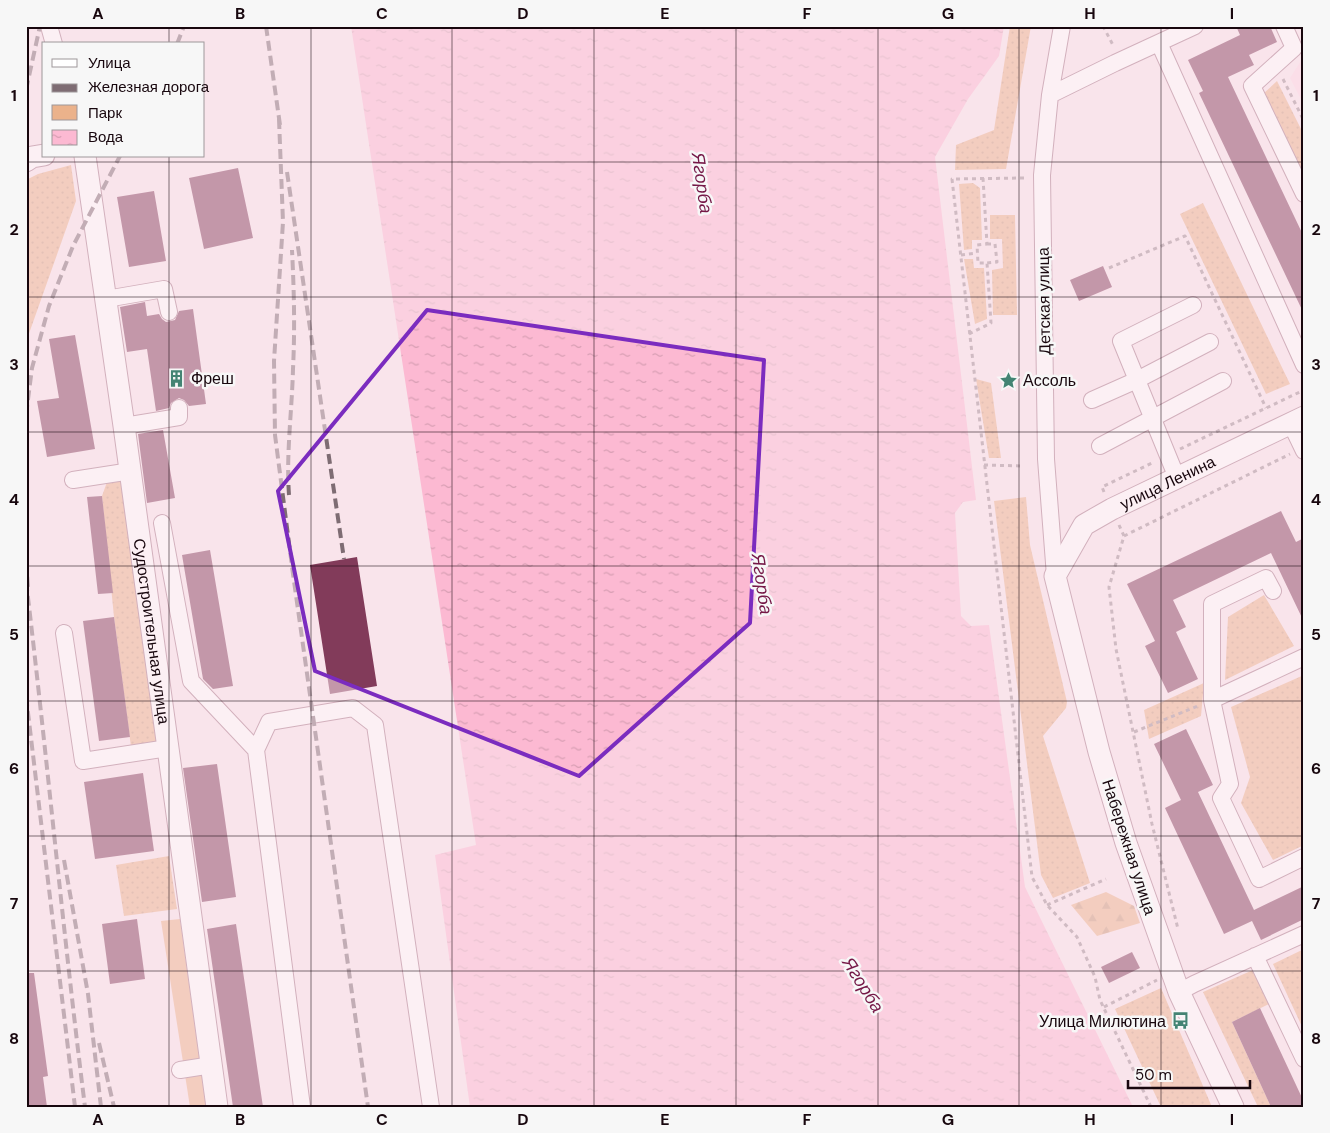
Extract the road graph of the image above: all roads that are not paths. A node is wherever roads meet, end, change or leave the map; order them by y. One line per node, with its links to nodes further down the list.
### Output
1 (49, 26): 6 (street)
2 (1062, 26): 8 (street, Детская улица)
3 (1195, 26): 5 (street)
4 (1284, 26): 12 (street)
5 (1176, 30): 7 (street)
6 (53, 42)
7 (1159, 43): 8 (street); 17 (street)
8 (1050, 95): 32 (street, Детская улица)
9 (42, 155): 11 (main road)
10 (85, 158): 13 (main road, Судостроительная улица)
11 (26, 161)
12 (1304, 194)
13 (106, 300): 15 (street); 24 (main road, Судостроительная улица)
14 (1193, 305): 18 (street)
15 (169, 312)
16 (1210, 342): 18 (street)
17 (1304, 365)
18 (1137, 380): 20 (street); 22 (street)
19 (1223, 381): 22 (street)
20 (1092, 400)
21 (179, 408): 24 (street)
22 (1152, 417): 25 (street); 28 (street)
23 (1297, 420): 26 (street); 28 (main road, улица Ленина)
24 (124, 426): 27 (main road, Судостроительная улица)
25 (1100, 446)
26 (1303, 449)
27 (130, 471): 29 (street); 33 (main road, Судостроительная улица)
28 (1177, 478): 32 (main road, улица Ленина)
29 (74, 480)
30 (162, 523): 31 (street)
31 (171, 574): 33 (street); 39 (street)
32 (1056, 576): 43 (main road, Набережная улица)
33 (145, 579): 38 (main road, Судостроительная улица)
34 (1273, 591): 37 (street)
35 (64, 633): 38 (street)
36 (1304, 658): 37 (street)
37 (1212, 700): 40 (street)
38 (168, 748): 45 (main road, Судостроительная улица)
39 (256, 750): 48 (street); 49 (street)
40 (1304, 857)
41 (1304, 934): 42 (street)
42 (1255, 956): 43 (street); 44 (street)
43 (1179, 992): 50 (main road, Набережная улица)
44 (1304, 1059)
45 (212, 1065): 46 (street); 47 (main road, Судостроительная улица)
46 (180, 1070)
47 (217, 1107)
48 (302, 1107)
49 (431, 1107)
50 (1233, 1107)

